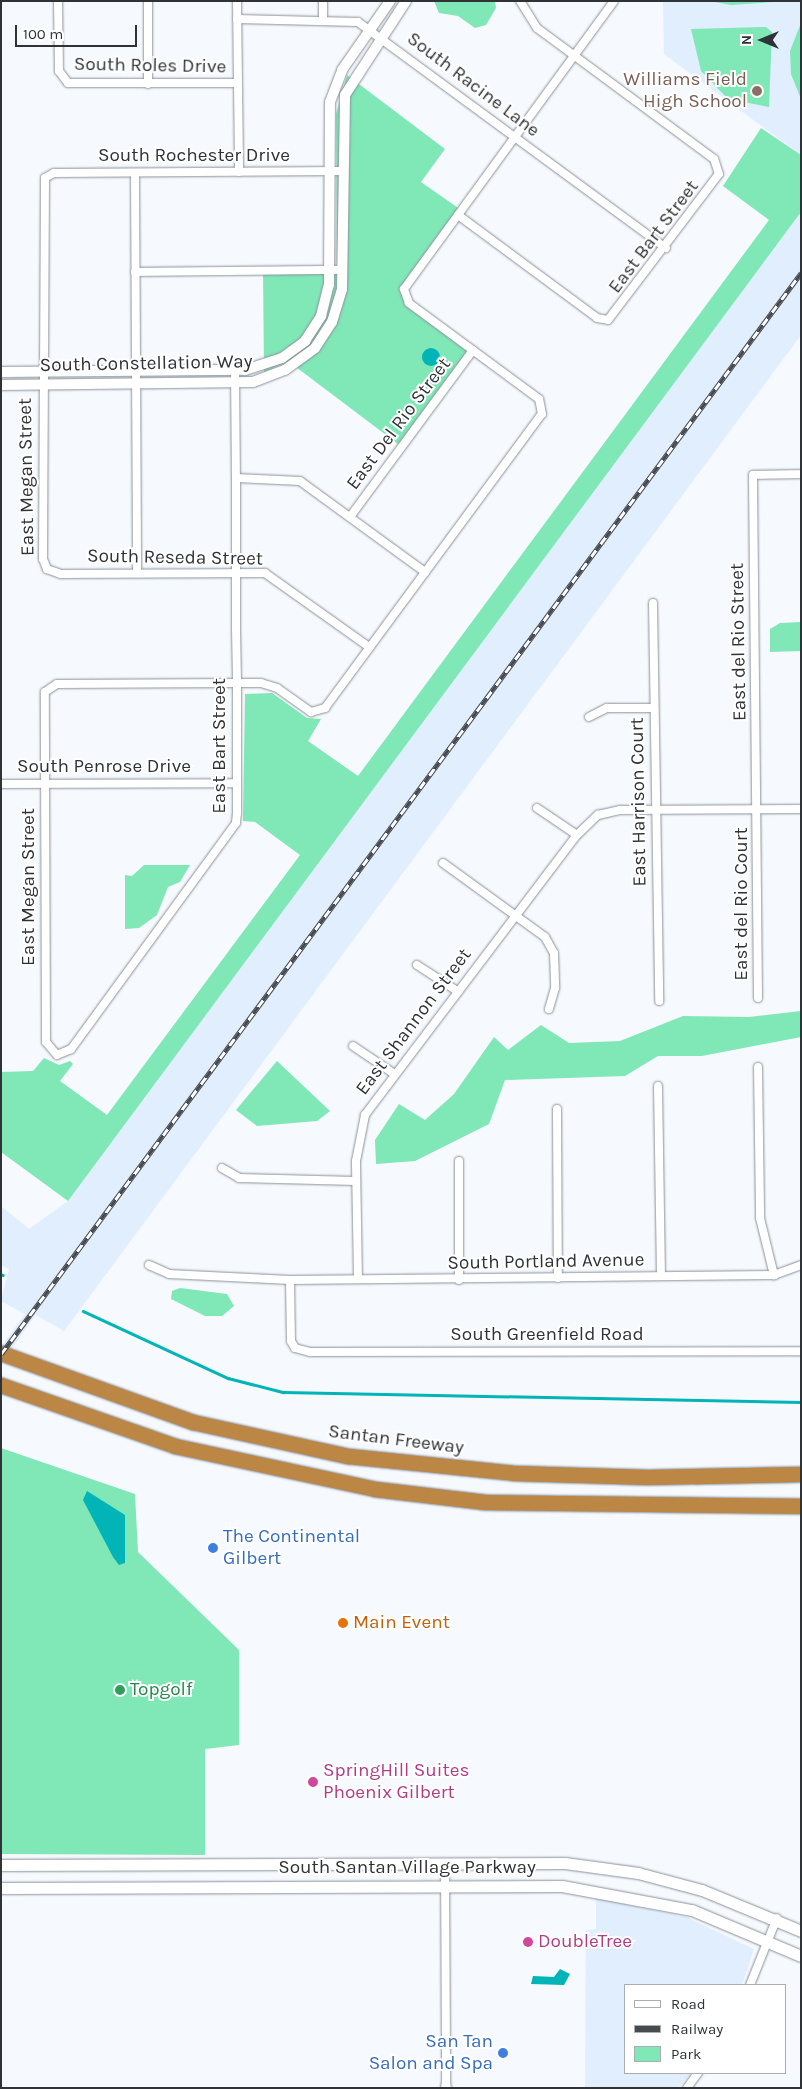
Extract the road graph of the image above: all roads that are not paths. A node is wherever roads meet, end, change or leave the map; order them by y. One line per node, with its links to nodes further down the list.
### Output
1 (58, 1): 15 (street, South Roles Drive)
2 (148, 1): 15 (street)
3 (237, 1): 9 (street)
4 (323, 1): 10 (street)
5 (390, 1): 11 (street, South Constellation Way)
6 (406, 1): 12 (street, South Constellation Way)
7 (520, 1): 13 (street)
8 (614, 1): 13 (street)
9 (237, 19): 10 (street, South Racine Lane); 14 (street)
10 (323, 19): 11 (street, South Racine Lane)
11 (370, 30): 12 (street, South Racine Lane); 19 (street, South Constellation Way)
12 (380, 36): 16 (street, South Racine Lane); 17 (street, South Constellation Way)
13 (575, 56): 16 (street); 23 (street, East Bart Street)
14 (238, 83): 15 (street, South Roles Drive); 18 (street)
15 (148, 84)
16 (515, 136): 22 (street); 23 (street, South Racine Lane)
17 (342, 171): 19 (street, South Rochester Drive); 24 (street, South Constellation Way)
18 (238, 172): 19 (street, South Rochester Drive); 20 (street, South Rochester Drive)
19 (328, 172): 25 (street, South Constellation Way)
20 (135, 173): 21 (street, South Rochester Drive); 26 (street)
21 (47, 176): 31 (street, East Megan Street)
22 (458, 215): 23 (street, East Bart Street); 27 (street)
23 (666, 248)
24 (343, 269): 25 (street); 33 (street, South Constellation Way)
25 (330, 271): 26 (street); 29 (street, South Constellation Way)
26 (135, 272): 28 (street)
27 (473, 350): 38 (street, East Del Rio Street); 42 (street)
28 (136, 370): 29 (street, South Constellation Way); 31 (street, South Constellation Way); 32 (street)
29 (235, 370): 33 (street, East Bart Street)
30 (1, 372): 31 (street, South Constellation Way)
31 (42, 372): 35 (street, East Megan Street)
32 (136, 383): 33 (street, South Constellation Way); 35 (street, South Constellation Way); 40 (street)
33 (235, 383): 37 (street, East Bart Street)
34 (1, 384): 35 (street, South Constellation Way)
35 (42, 384): 39 (street, East Megan Street)
36 (801, 474): 52 (street, East del Rio Street)
37 (236, 478): 38 (street); 41 (street, East Bart Street)
38 (350, 517): 42 (street)
39 (47, 569): 40 (street, South Reseda Street)
40 (137, 572): 41 (street, South Reseda Street)
41 (236, 572): 44 (street, South Reseda Street); 45 (street, East Bart Street)
42 (425, 572): 44 (street)
43 (653, 603): 46 (street, East Harrison Court)
44 (369, 648): 45 (street)
45 (237, 683): 48 (street, East Bart Street); 50 (street, East Megan Street)
46 (654, 708): 47 (street); 54 (street, East Harrison Court)
47 (589, 717)
48 (237, 783): 50 (street, South Penrose Drive); 64 (street, East Bart Street)
49 (1, 784): 50 (street, South Penrose Drive)
50 (44, 784): 64 (street, East Megan Street)
51 (537, 808): 55 (street)
52 (758, 809): 53 (street, East Shannon Street); 54 (street, East Shannon Street); 60 (street, East del Rio Court)
53 (801, 809)
54 (655, 811): 55 (street, East Shannon Street); 61 (street, East Harrison Court)
55 (577, 835): 57 (street, East Shannon Street)
56 (443, 863): 57 (street)
57 (516, 913): 59 (street, East Shannon Street); 62 (street)
58 (417, 965): 59 (street)
59 (457, 991): 66 (street, East Shannon Street)
60 (758, 998)
61 (659, 1000)
62 (549, 1009)
63 (353, 1046): 66 (street)
64 (55, 1054)
65 (758, 1067): 74 (street)
66 (393, 1073): 71 (street, East Shannon Street)
67 (658, 1086): 75 (street)
68 (557, 1109): 76 (street)
69 (459, 1161): 79 (street)
70 (222, 1168): 71 (street)
71 (356, 1181): 77 (street, East Shannon Street)
72 (149, 1265): 78 (street, South Portland Avenue)
73 (801, 1265): 74 (street, South Portland Avenue)
74 (774, 1275): 75 (street, South Portland Avenue)
75 (661, 1276): 76 (street, South Portland Avenue)
76 (558, 1278): 79 (street, South Portland Avenue)
77 (358, 1279): 78 (street, South Portland Avenue); 79 (street, South Portland Avenue)
78 (290, 1280): 80 (street, South Greenfield Road)
79 (460, 1280)
80 (801, 1351)
81 (1, 1353): 83 (highway, Santan Freeway)
82 (1, 1385): 84 (highway)
83 (801, 1474)
84 (801, 1506)
85 (198, 1864): 86 (main road, South Santan Village Parkway); 87 (main road, South Santan Village Parkway); 89 (main road)
86 (445, 1864): 88 (street); 91 (main road, South Santan Village Parkway)
87 (1, 1865)
88 (445, 1885): 89 (main road, South Santan Village Parkway); 93 (main road, South Santan Village Parkway); 97 (street)
89 (198, 1886): 90 (main road, South Santan Village Parkway)
90 (1, 1888)
91 (777, 1918): 92 (main road, South Santan Village Parkway); 93 (street)
92 (801, 1931)
93 (769, 1939): 94 (main road, South Santan Village Parkway); 95 (street)
94 (801, 1956)
95 (750, 1984)
96 (697, 2074): 98 (street)
97 (446, 2086)
98 (687, 2088)

